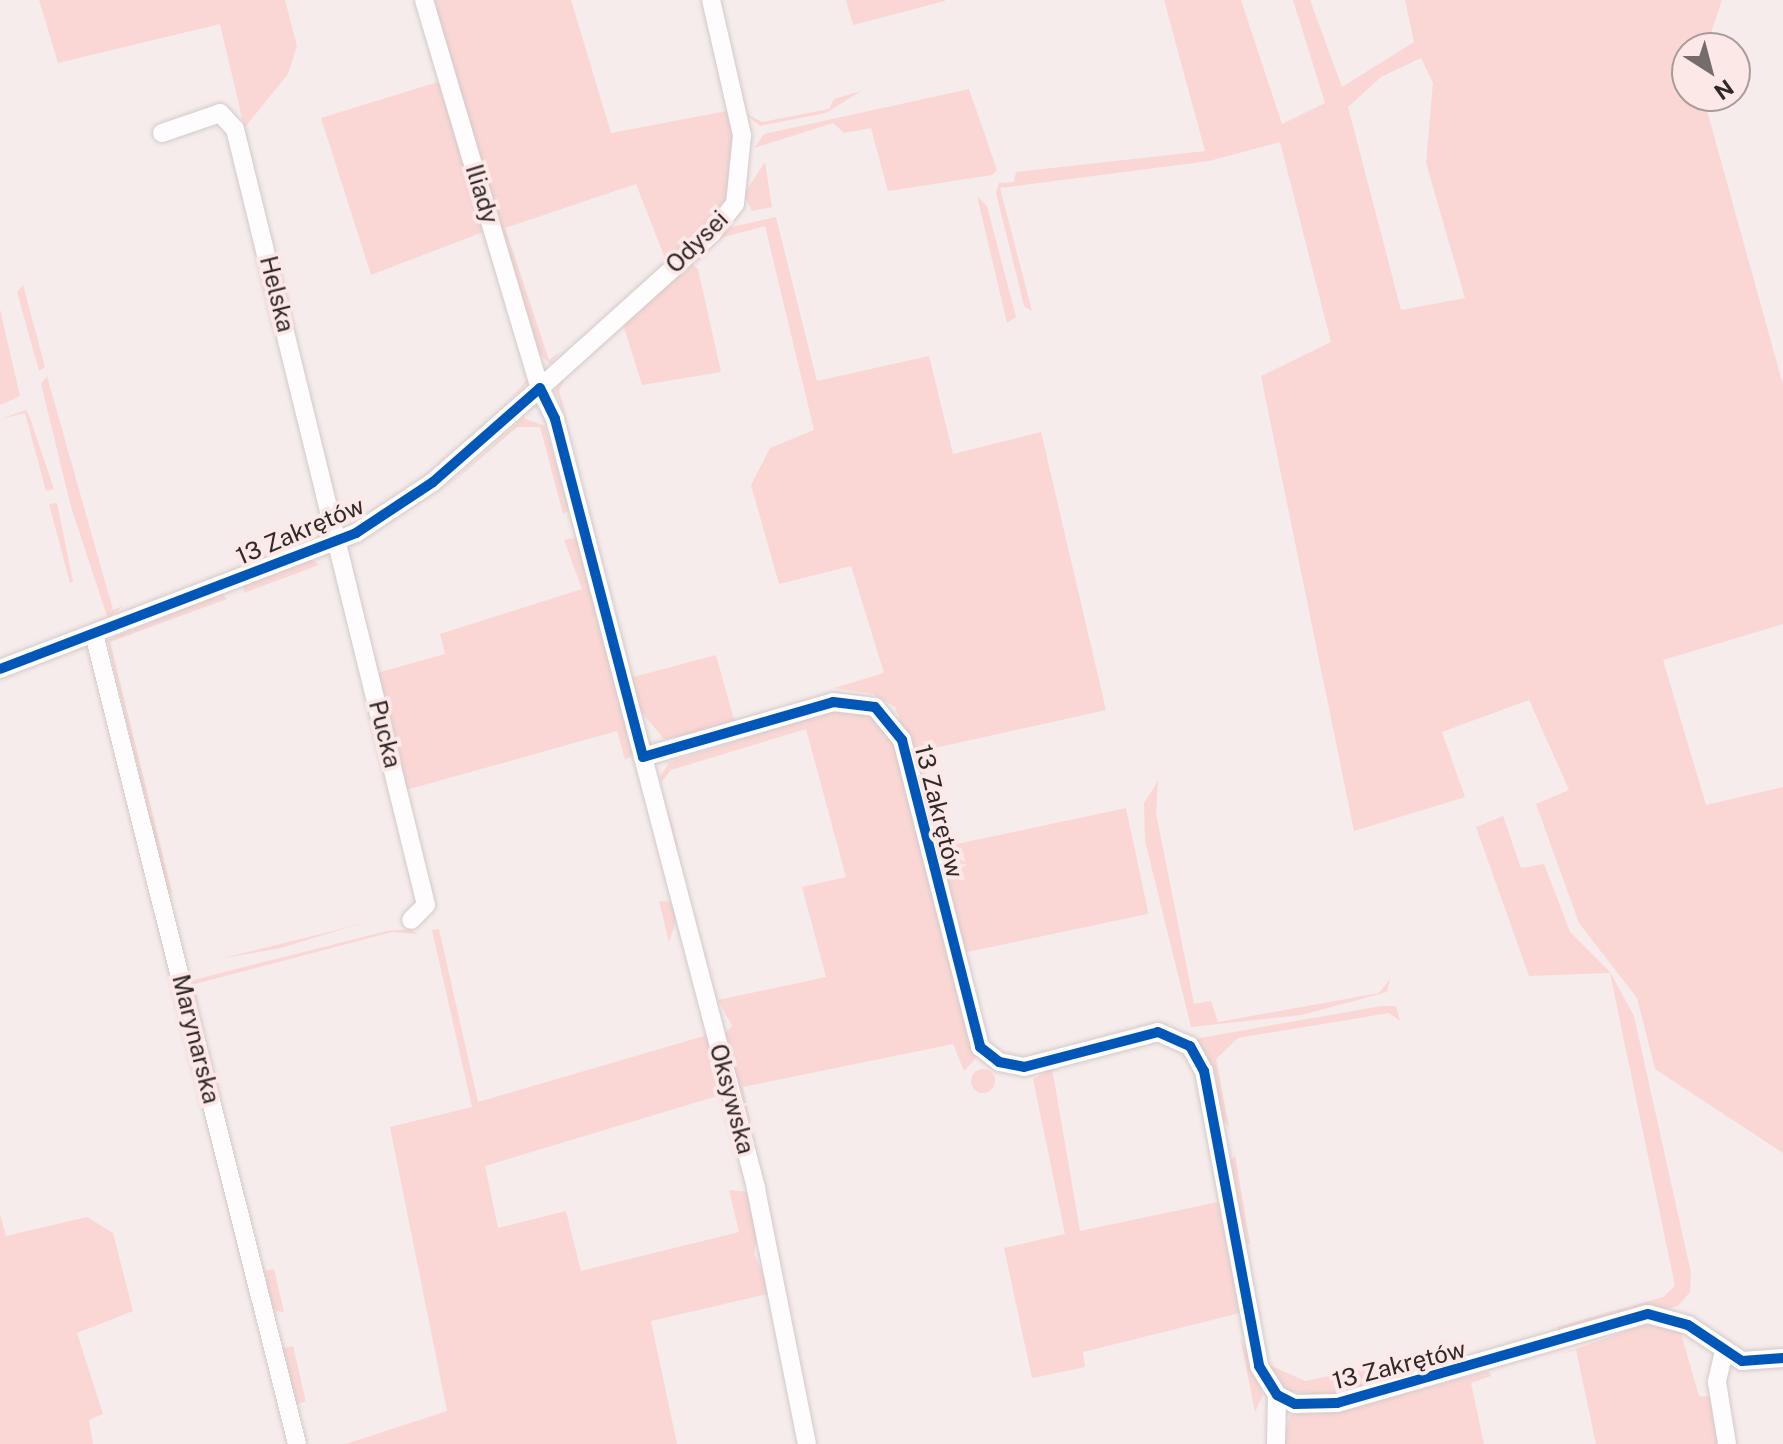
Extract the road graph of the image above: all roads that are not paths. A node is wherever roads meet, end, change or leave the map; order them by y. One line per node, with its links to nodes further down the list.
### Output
1 (424, 0): 4 (street, Iliady)
2 (711, 0): 4 (street, Odysei)
3 (162, 133): 5 (street, Helska)
4 (540, 388): 5 (street, 13 Zakrętów); 8 (street)
5 (339, 540): 6 (street, 13 Zakrętów); 9 (street, Pucka)
6 (94, 634): 7 (street, 13 Zakrętów); 13 (street, Marynarska)
7 (0, 669)
8 (643, 757): 12 (street, 13 Zakrętów); 14 (street, Oksywska)
9 (411, 920)
10 (1724, 1351): 11 (street, 13 Zakrętów); 12 (street, 13 Zakrętów); 16 (street)
11 (1783, 1358)
12 (1277, 1395): 15 (street)
13 (297, 1444)
14 (807, 1444)
15 (1276, 1444)
16 (1727, 1444)

